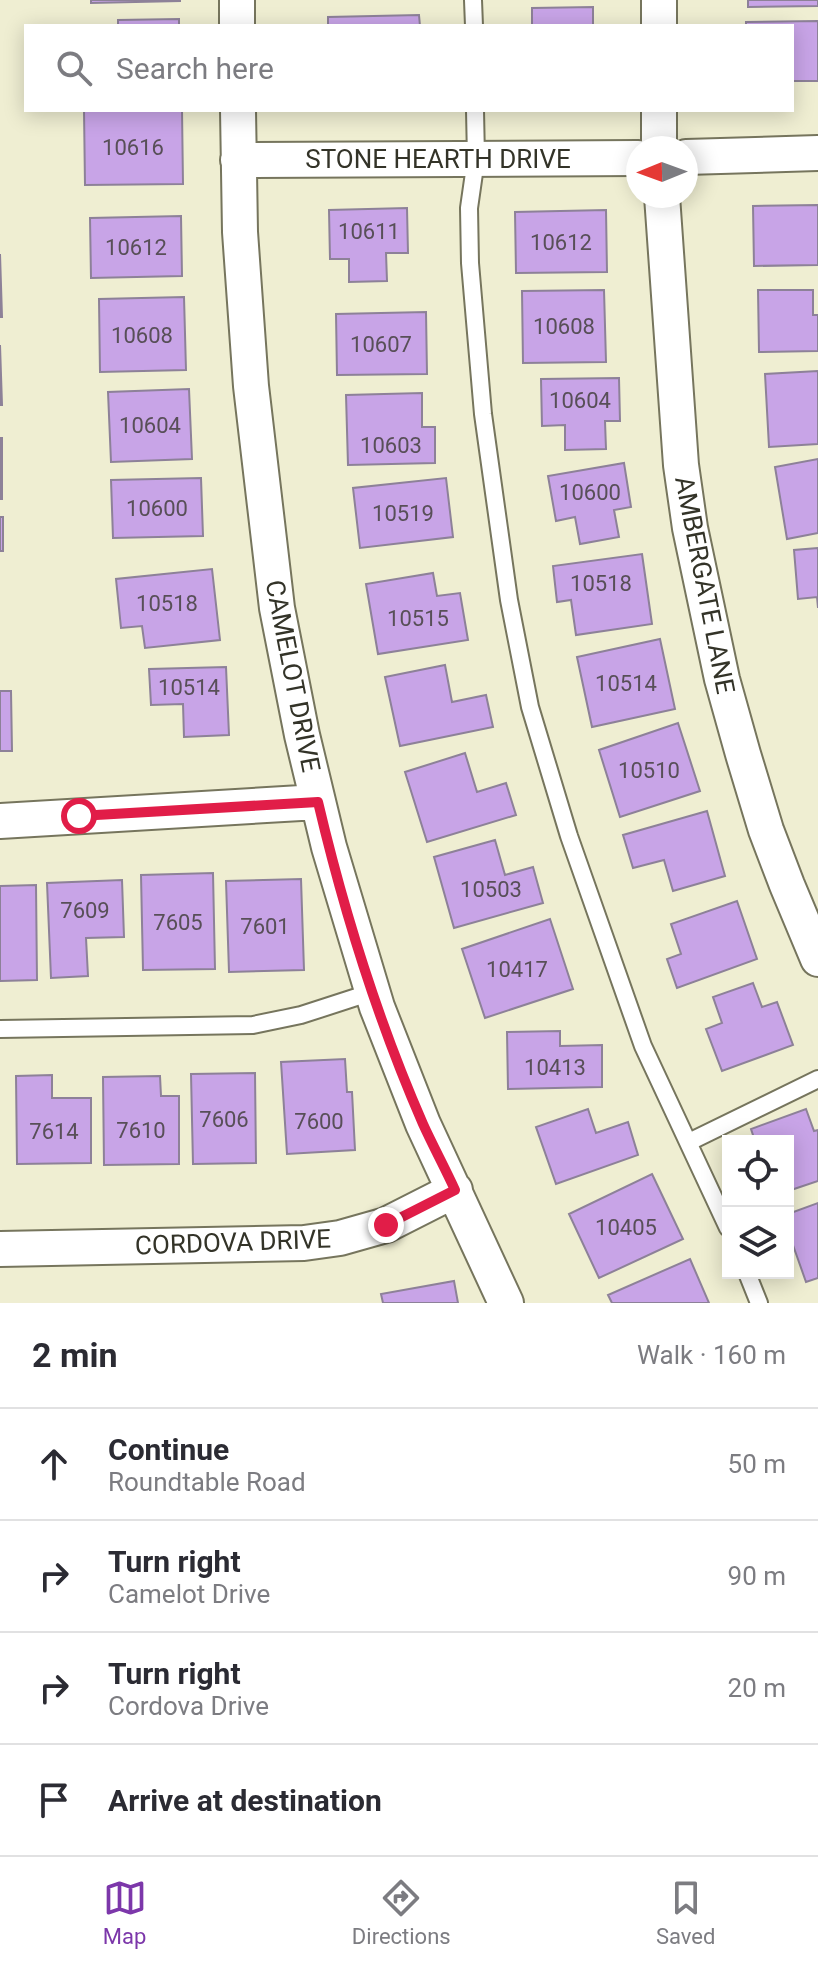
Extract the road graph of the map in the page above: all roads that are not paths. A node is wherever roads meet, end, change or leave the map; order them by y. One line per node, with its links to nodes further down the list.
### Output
1 (237, 0): 4 (street)
2 (473, 0): 5 (lane)
3 (659, 0): 6 (street)
4 (237, 24)
5 (474, 24)
6 (659, 24)
7 (238, 112): 15 (street, CAMELOT DRIVE)
8 (475, 112): 14 (lane)
9 (659, 112): 10 (street)
10 (659, 136)
11 (818, 153): 12 (street)
12 (698, 157)
13 (626, 158): 14 (street, STONE HEARTH DRIVE)
14 (476, 159): 15 (street, STONE HEARTH DRIVE); 23 (lane)
15 (238, 160): 17 (street, CAMELOT DRIVE)
16 (663, 208): 19 (street, AMBERGATE LANE)
17 (318, 802): 18 (street); 20 (street, CAMELOT DRIVE)
18 (0, 821)
19 (818, 959)
20 (372, 992): 21 (lane); 24 (street, CAMELOT DRIVE)
21 (0, 1029)
22 (818, 1079): 23 (lane)
23 (689, 1142): 25 (lane)
24 (455, 1190): 26 (street, CORDOVA DRIVE); 28 (street, CAMELOT DRIVE)
25 (722, 1215)
26 (0, 1249)
27 (749, 1279): 29 (lane)
28 (506, 1303)
29 (759, 1303)

